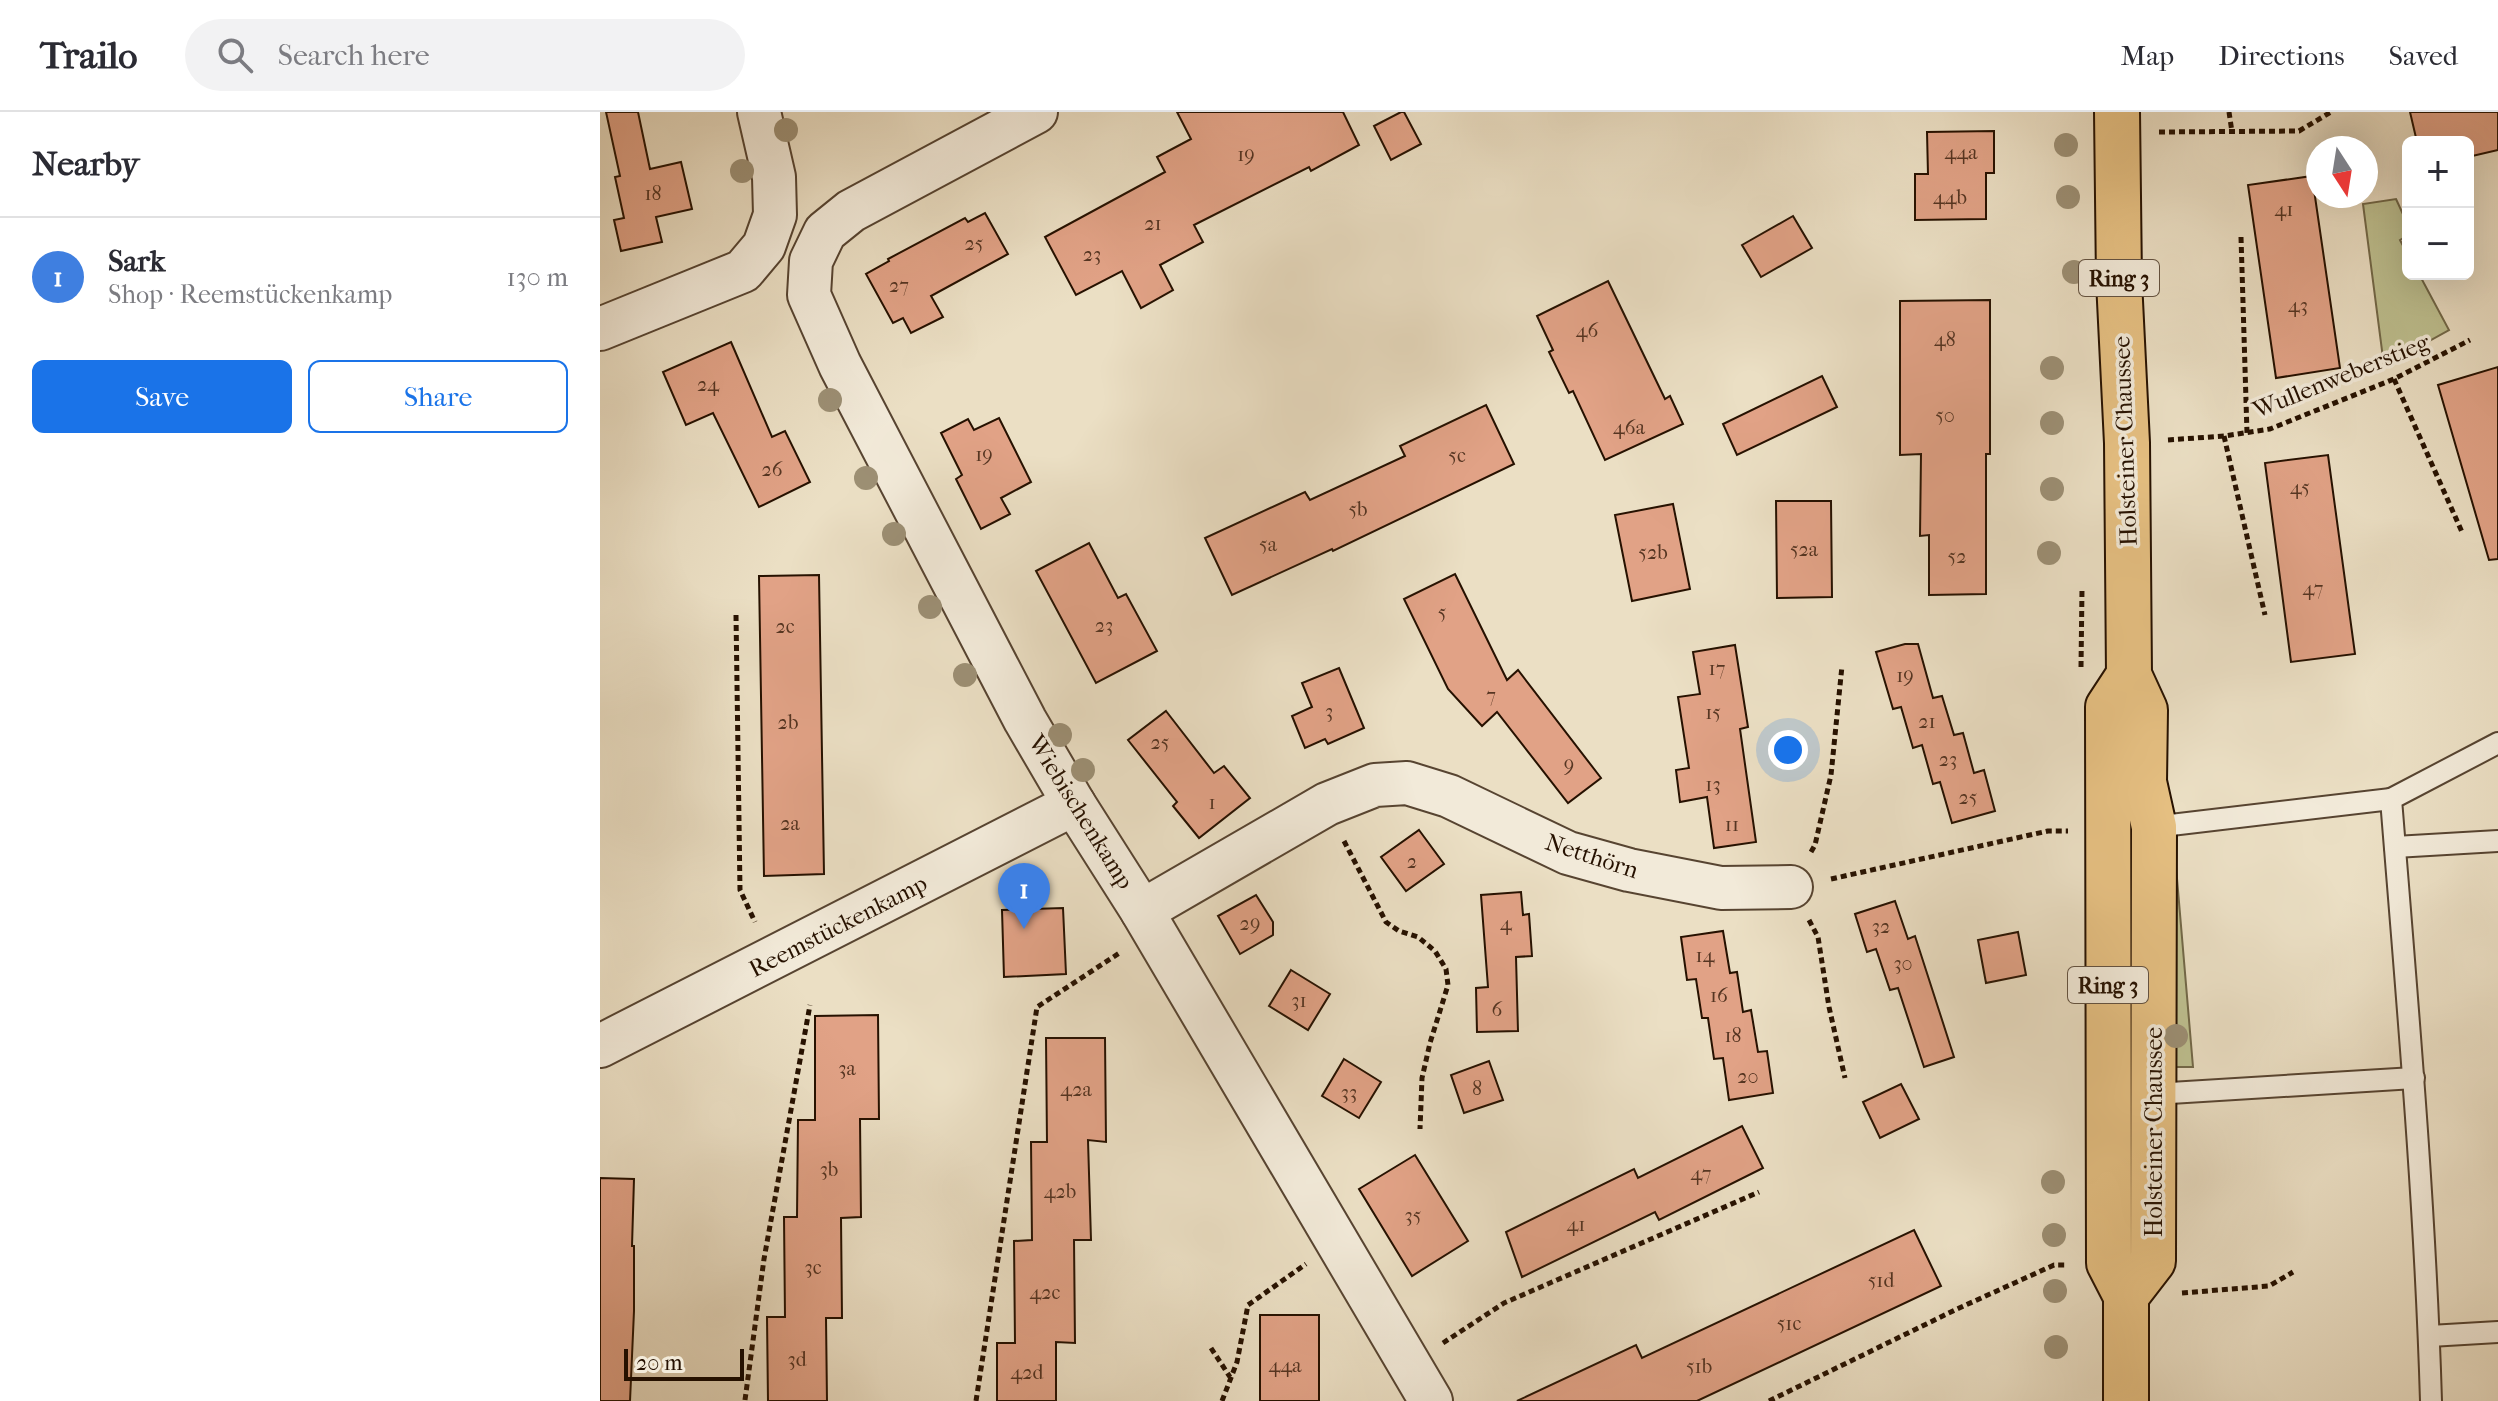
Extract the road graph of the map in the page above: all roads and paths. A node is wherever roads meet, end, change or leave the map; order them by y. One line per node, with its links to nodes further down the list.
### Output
1 (759, 112): 8 (street)
2 (1036, 112): 21 (street, Wiebischenkamp)
3 (2229, 112): 6 (path)
4 (2331, 112): 6 (path)
5 (2118, 121): 6 (path); 13 (main road, Holsteiner Chaussee / Ring 3)
6 (2232, 132)
7 (2241, 237): 11 (path)
8 (600, 329)
9 (2470, 340): 10 (path, Wullenweberstieg)
10 (2394, 379): 11 (path, Wullenweberstieg); 14 (path)
11 (2247, 433): 12 (path, Wullenweberstieg)
12 (2224, 436): 13 (path, Wullenweberstieg); 16 (path)
13 (2127, 443): 18 (main road, Holsteiner Chaussee / Ring 3)
14 (2462, 532)
15 (736, 615): 29 (path)
16 (2265, 615)
17 (1842, 666): 27 (path)
18 (2129, 675): 23 (main road, Holsteiner Chaussee / Ring 3); 40 (main road, Holsteiner Chaussee / Ring 3)
19 (2498, 743): 20 (lane)
20 (2391, 799): 23 (lane); 26 (lane)
21 (1074, 804): 28 (street, Wiebischenkamp); 29 (street, Reemstückenkamp)
22 (1327, 804): 27 (street, Netthörn); 28 (street, Netthörn); 35 (path)
23 (2154, 827): 34 (main road, Holsteiner Chaussee / Ring 3)
24 (2079, 831): 27 (path)
25 (2498, 841): 26 (lane)
26 (2395, 847): 33 (lane)
27 (1791, 887): 32 (path)
28 (1137, 927): 47 (path); 49 (street, Wiebischenkamp)
29 (773, 960): 31 (street, Reemstückenkamp)
30 (810, 1005): 46 (path)
31 (600, 1046)
32 (1845, 1078)
33 (2414, 1078): 34 (lane); 42 (lane)
34 (2154, 1094): 40 (main road, Holsteiner Chaussee / Ring 3)
35 (1420, 1129)
36 (1759, 1192): 44 (path)
37 (1317, 1256): 45 (path)
38 (2080, 1264): 50 (path)
39 (2293, 1272): 40 (path)
40 (2126, 1296): 51 (main road, Holsteiner Chaussee / Ring 3)
41 (2498, 1332): 42 (lane)
42 (2430, 1336): 52 (lane)
43 (1211, 1348): 45 (path)
44 (1432, 1351)
45 (1230, 1377): 48 (path)
46 (745, 1400)
47 (976, 1401)
48 (1222, 1401)
49 (1431, 1401)
50 (1769, 1401)
51 (2126, 1401)
52 (2431, 1401)

